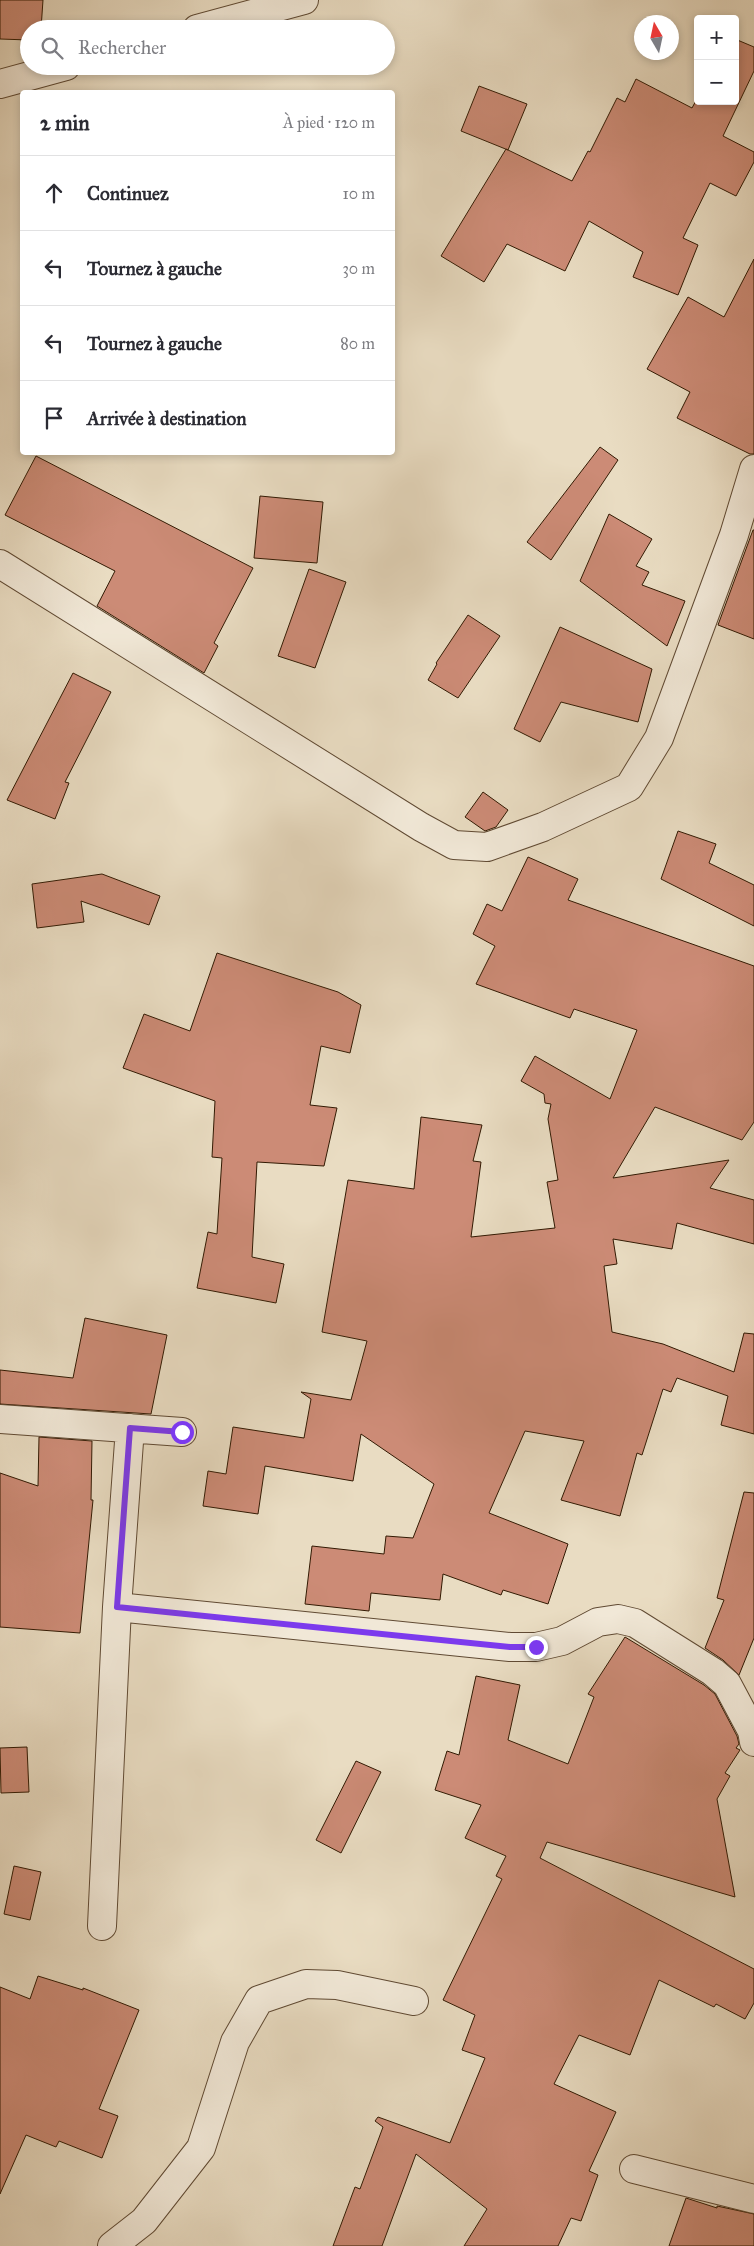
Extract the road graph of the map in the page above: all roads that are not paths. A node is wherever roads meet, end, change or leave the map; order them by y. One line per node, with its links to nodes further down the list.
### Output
1 (304, 0): 2 (street)
2 (230, 20)
3 (33, 75): 4 (street)
4 (0, 84)
5 (754, 469): 6 (street)
6 (0, 564)
7 (0, 1419): 8 (street)
8 (130, 1428): 9 (street); 10 (street)
9 (182, 1432)
10 (117, 1607): 11 (street); 12 (street)
11 (754, 1742)
12 (102, 1926)
13 (414, 2001): 16 (street)
14 (634, 2169): 15 (street)
15 (754, 2199)
16 (112, 2246)

